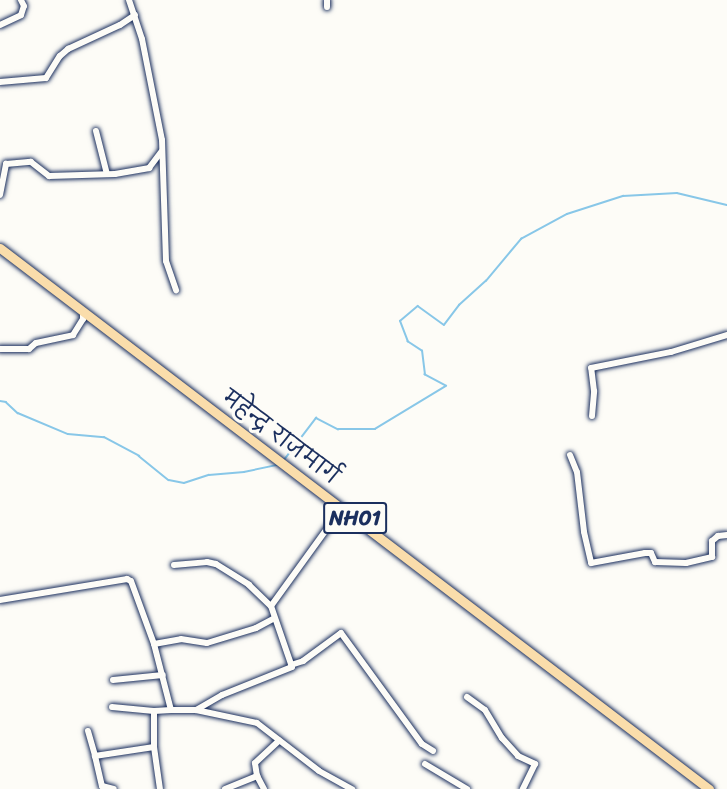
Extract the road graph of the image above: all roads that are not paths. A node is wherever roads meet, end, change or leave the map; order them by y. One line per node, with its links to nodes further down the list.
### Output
1 (21, 0): 4 (street)
2 (129, 0): 3 (street)
3 (135, 15): 5 (street); 7 (street)
4 (0, 25)
5 (0, 82)
6 (96, 131): 8 (street)
7 (163, 150): 8 (street); 11 (street)
8 (107, 174): 9 (street)
9 (0, 195)
10 (0, 248): 12 (highway, महेन्द्र राजमार्ग / NH01)
11 (176, 290)
12 (83, 310): 14 (street); 17 (highway, महेन्द्र राजमार्ग / NH01)
13 (727, 335): 15 (street)
14 (0, 349)
15 (592, 416)
16 (570, 455): 18 (street)
17 (342, 508): 21 (street); 46 (highway, महेन्द्र राजमार्ग / NH01)
18 (727, 535)
19 (174, 565): 21 (street)
20 (0, 600): 23 (street)
21 (271, 606): 22 (street)
22 (275, 618): 23 (street); 24 (street)
23 (154, 644): 25 (street)
24 (291, 665): 30 (street); 35 (street)
25 (163, 675): 26 (street); 29 (street)
26 (113, 680)
27 (467, 697): 45 (street)
28 (112, 707): 31 (street)
29 (171, 710): 30 (street); 31 (street)
30 (196, 710): 33 (street)
31 (154, 711): 34 (street)
32 (88, 731): 36 (street)
33 (279, 741): 38 (street); 43 (street)
34 (153, 747): 36 (street); 40 (street)
35 (433, 751)
36 (95, 756): 39 (street)
37 (425, 764): 44 (street)
38 (257, 776): 41 (street); 42 (street)
39 (114, 789)
40 (160, 789)
41 (225, 789)
42 (264, 789)
43 (352, 789)
44 (467, 789)
45 (523, 789)
46 (709, 789)

